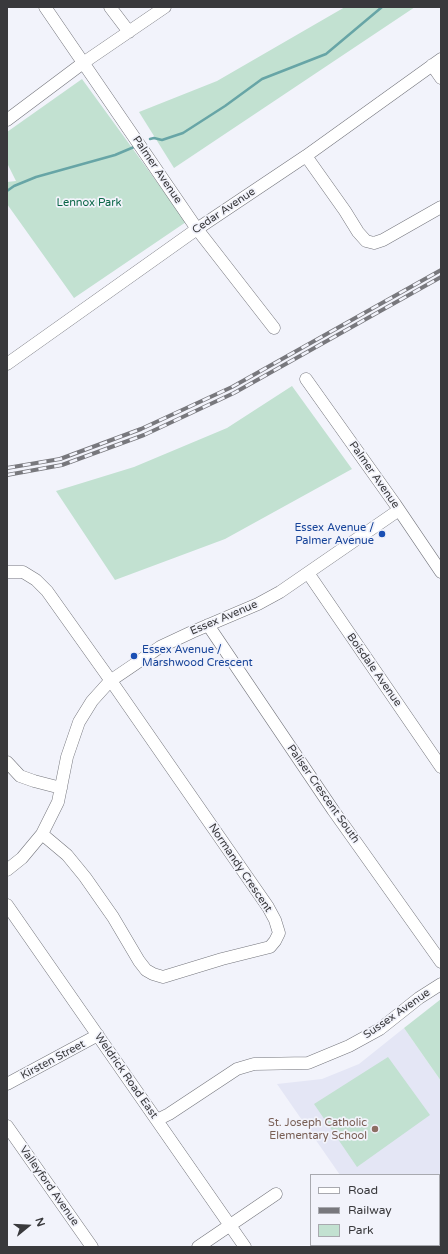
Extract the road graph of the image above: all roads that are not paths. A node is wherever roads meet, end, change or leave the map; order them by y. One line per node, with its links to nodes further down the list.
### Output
1 (46, 7): 6 (street, Palmer Avenue)
2 (110, 7): 4 (street)
3 (165, 7): 4 (street)
4 (129, 32): 6 (street)
5 (436, 62): 7 (street); 9 (street, Cedar Avenue)
6 (84, 63): 8 (street); 11 (street, Palmer Avenue)
7 (441, 78)
8 (7, 120)
9 (306, 156): 10 (street); 11 (street, Cedar Avenue)
10 (441, 207)
11 (197, 229): 12 (street, Palmer Avenue); 13 (street, Cedar Avenue)
12 (274, 328)
13 (7, 364)
14 (306, 379): 15 (street, Palmer Avenue)
15 (399, 510): 16 (street, Palmer Avenue); 18 (street, Essex Avenue)
16 (439, 566)
17 (7, 572): 20 (street, Normandy Crescent)
18 (308, 573): 19 (street, Essex Avenue); 22 (street, Boisdale Avenue)
19 (208, 625): 20 (street, Essex Avenue); 27 (street, Paliser Crescent South)
20 (110, 681): 23 (street, Essex Avenue); 24 (street, Normandy Crescent)
21 (7, 762): 23 (street)
22 (441, 767)
23 (61, 788): 24 (street, Essex Avenue)
24 (42, 834): 25 (street, Essex Avenue)
25 (7, 870)
26 (7, 905): 29 (street, Weldrick Road East)
27 (441, 962)
28 (441, 984): 31 (street, Sussex Avenue)
29 (98, 1036): 30 (street, Kirsten Street); 31 (street, Weldrick Road East)
30 (7, 1084)
31 (157, 1120): 34 (street, Weldrick Road East)
32 (7, 1126): 35 (street, Valleyford Avenue)
33 (276, 1194): 34 (street)
34 (230, 1226): 36 (street); 37 (street, Weldrick Road East)
35 (92, 1247)
36 (198, 1247)
37 (245, 1247)

